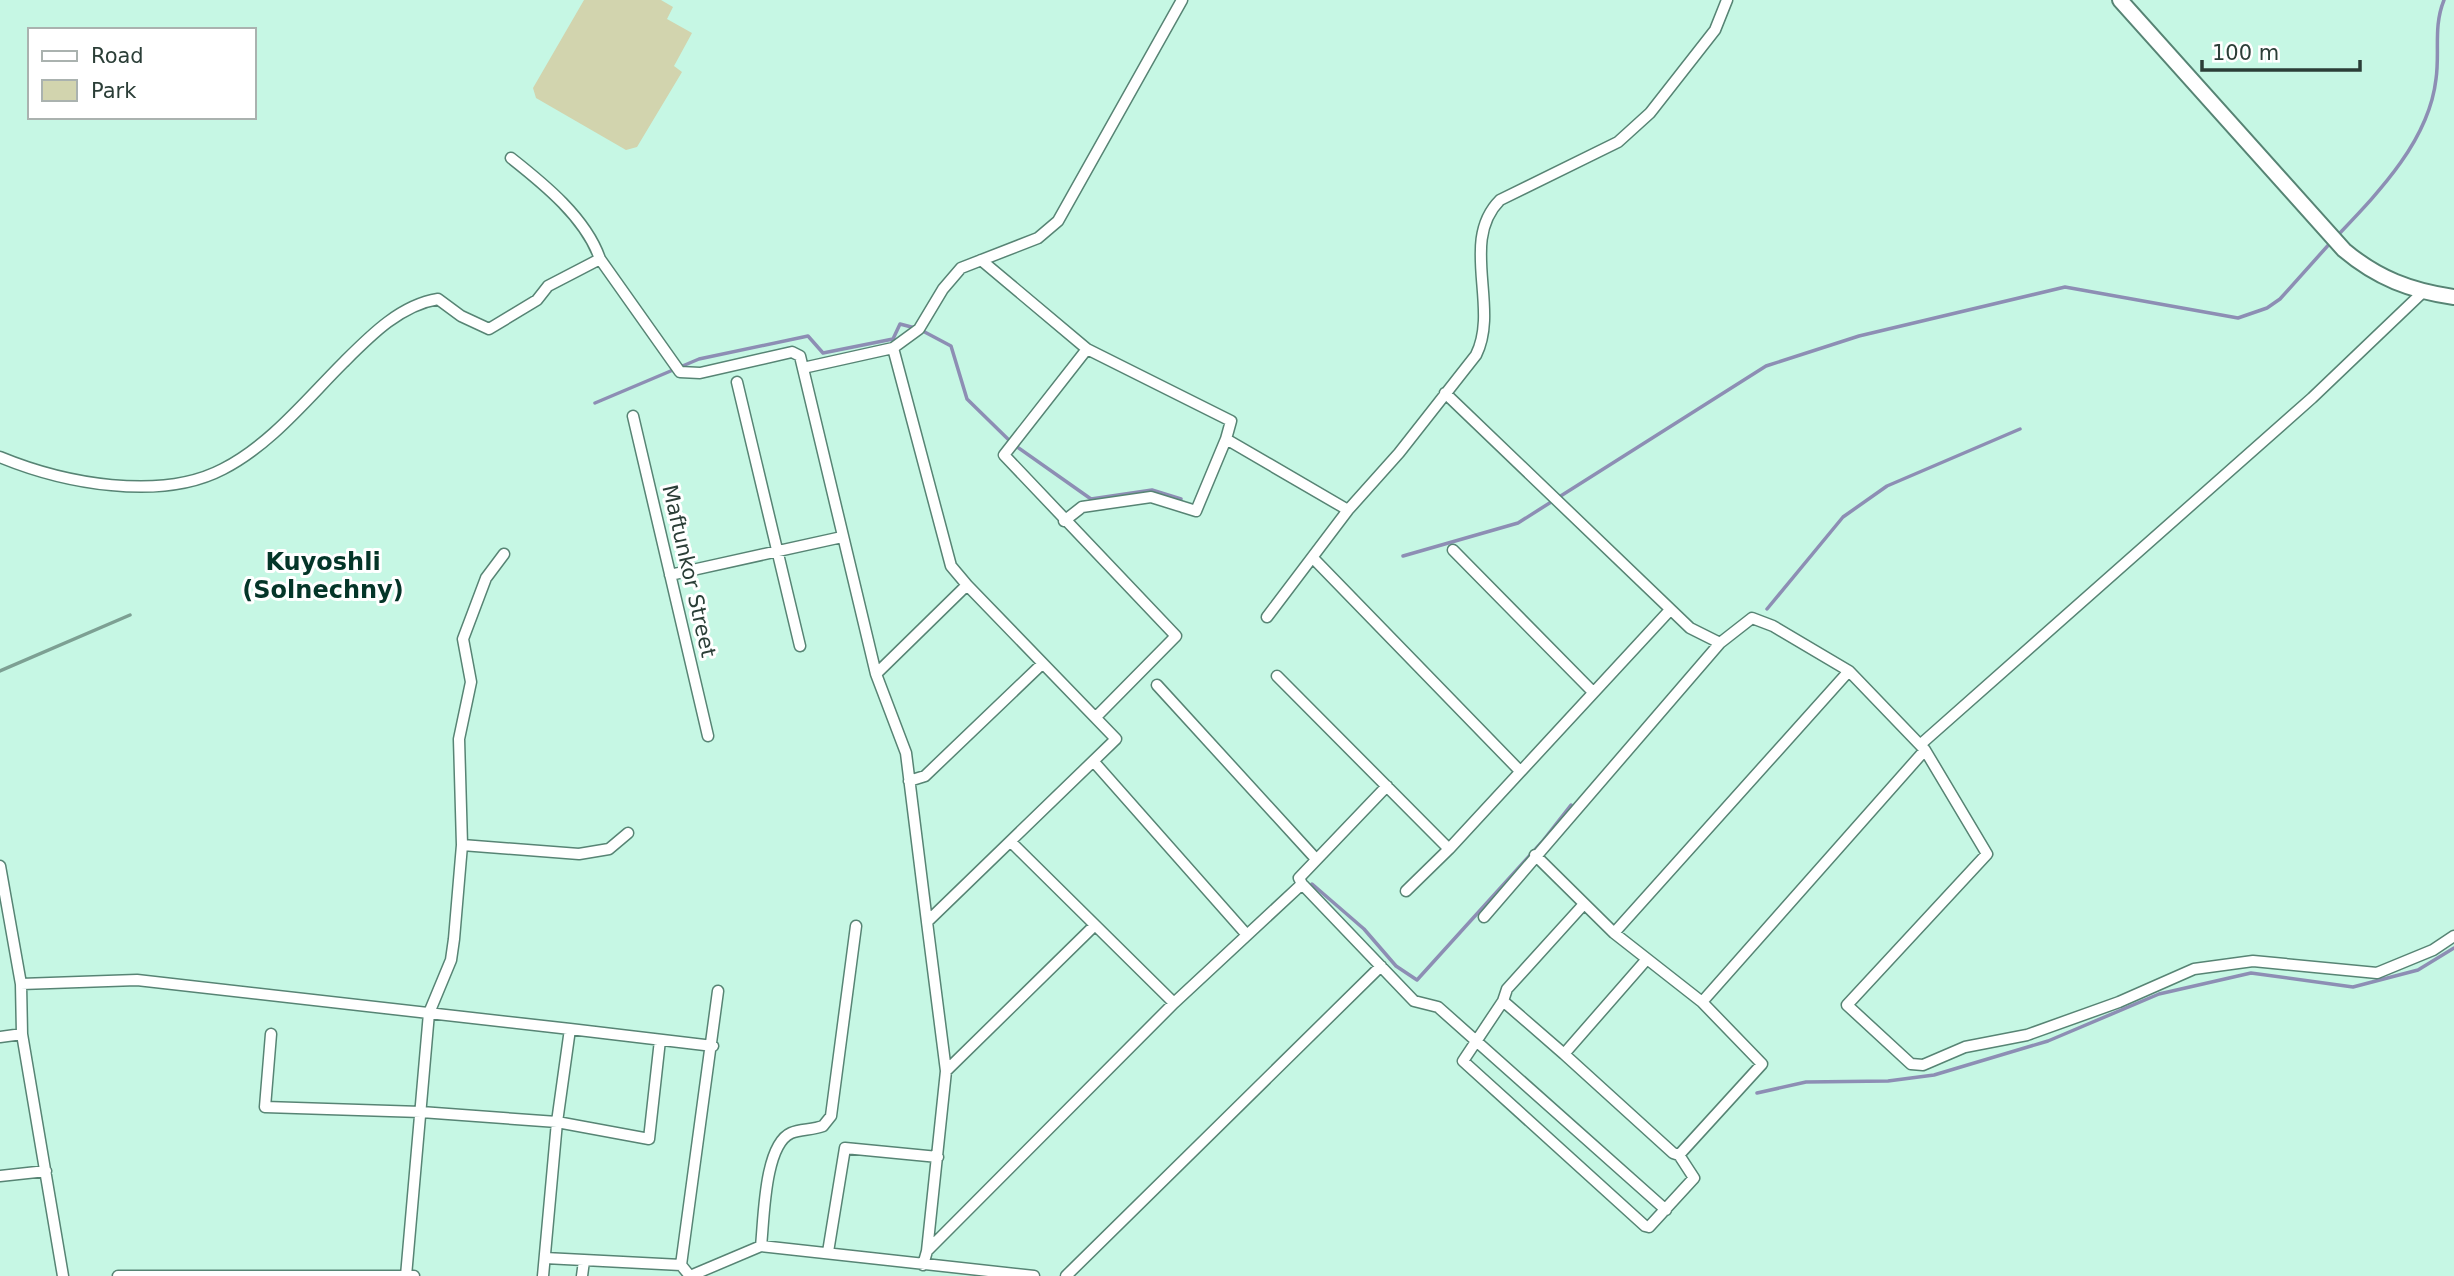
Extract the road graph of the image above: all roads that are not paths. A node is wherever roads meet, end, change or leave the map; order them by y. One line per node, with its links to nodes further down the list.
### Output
1 (1182, 0): 6 (street)
2 (1727, 0): 13 (street)
3 (2120, 0): 7 (main road)
4 (511, 158): 5 (street)
5 (600, 258): 11 (street); 16 (street)
6 (981, 260): 9 (street); 10 (street)
7 (2423, 292): 8 (main road); 38 (street)
8 (2454, 297)
9 (893, 348): 11 (street); 25 (street)
10 (1087, 349): 15 (street); 18 (street)
11 (803, 368): 19 (street)
12 (737, 382): 21 (street)
13 (1445, 393): 17 (street); 26 (street)
14 (633, 416): 24 (street, Maftunkor Street)
15 (1226, 439): 17 (street); 18 (street)
16 (0, 457)
17 (1348, 510): 23 (street)
18 (1064, 521): 36 (street)
19 (842, 537): 21 (street); 32 (street)
20 (1453, 550): 35 (street)
21 (777, 551): 24 (street); 29 (street)
22 (504, 554): 45 (street)
23 (1313, 558): 27 (street); 40 (street)
24 (670, 575): 37 (street, Maftunkor Street)
25 (967, 585): 30 (street); 32 (street)
26 (1670, 610): 28 (street); 35 (street)
27 (1267, 617)
28 (1720, 643): 31 (street); 47 (street)
29 (800, 646)
30 (1042, 664): 36 (street); 41 (street)
31 (1849, 671): 38 (street); 57 (street)
32 (876, 674): 41 (street)
33 (1277, 676): 42 (street)
34 (1157, 685): 48 (street)
35 (1593, 692): 40 (street)
36 (1096, 717): 39 (street)
37 (708, 736)
38 (1923, 747): 59 (street); 65 (street)
39 (1094, 762): 44 (street); 58 (street)
40 (1520, 771): 46 (street)
41 (909, 781): 54 (street)
42 (1387, 786): 46 (street); 48 (street)
43 (628, 833): 45 (street)
44 (1012, 843): 54 (street); 55 (street)
45 (462, 845): 67 (street)
46 (1449, 849): 51 (street)
47 (1535, 855): 52 (street); 53 (street)
48 (1316, 859): 50 (street)
49 (0, 866): 62 (street)
50 (1301, 884): 58 (street); 61 (street)
51 (1406, 891)
52 (1584, 904): 57 (street); 64 (street)
53 (1484, 917)
54 (927, 922): 76 (street)
55 (1095, 925): 66 (street); 76 (street)
56 (856, 926): 84 (street)
57 (1614, 933): 60 (street)
58 (1247, 935): 66 (street)
59 (2454, 936)
60 (1647, 959): 65 (street); 75 (street)
61 (1381, 966): 72 (street); 99 (street)
62 (21, 984): 67 (street); 69 (street)
63 (718, 991): 74 (street)
64 (1503, 1001): 72 (street); 75 (street)
65 (1702, 1002): 79 (street)
66 (1174, 1003): 85 (street)
67 (429, 1013): 68 (street); 77 (street)
68 (569, 1029): 73 (street); 78 (street)
69 (22, 1034): 71 (street); 81 (street)
70 (271, 1034): 77 (street)
71 (0, 1037)
72 (1476, 1039): 83 (street); 83 (street)
73 (660, 1040): 74 (street); 78 (street)
74 (713, 1046): 89 (street)
75 (1564, 1054): 79 (street)
76 (946, 1071): 80 (street)
77 (421, 1112): 78 (street); 93 (street)
78 (557, 1122): 87 (street)
79 (1679, 1155): 83 (street)
80 (938, 1157): 85 (street); 86 (street)
81 (46, 1171): 82 (street); 91 (street)
82 (0, 1176)
83 (1666, 1210)
84 (761, 1246): 86 (street); 97 (street)
85 (927, 1251): 90 (street)
86 (828, 1252): 90 (street)
87 (545, 1258): 88 (street); 95 (street)
88 (584, 1261): 89 (street); 96 (street)
89 (681, 1265): 97 (street)
90 (923, 1265): 98 (street)
91 (63, 1276)
92 (118, 1276): 93 (street)
93 (406, 1276): 94 (street)
94 (414, 1276)
95 (543, 1276)
96 (582, 1276)
97 (690, 1276)
98 (1034, 1276)
99 (1066, 1276)

